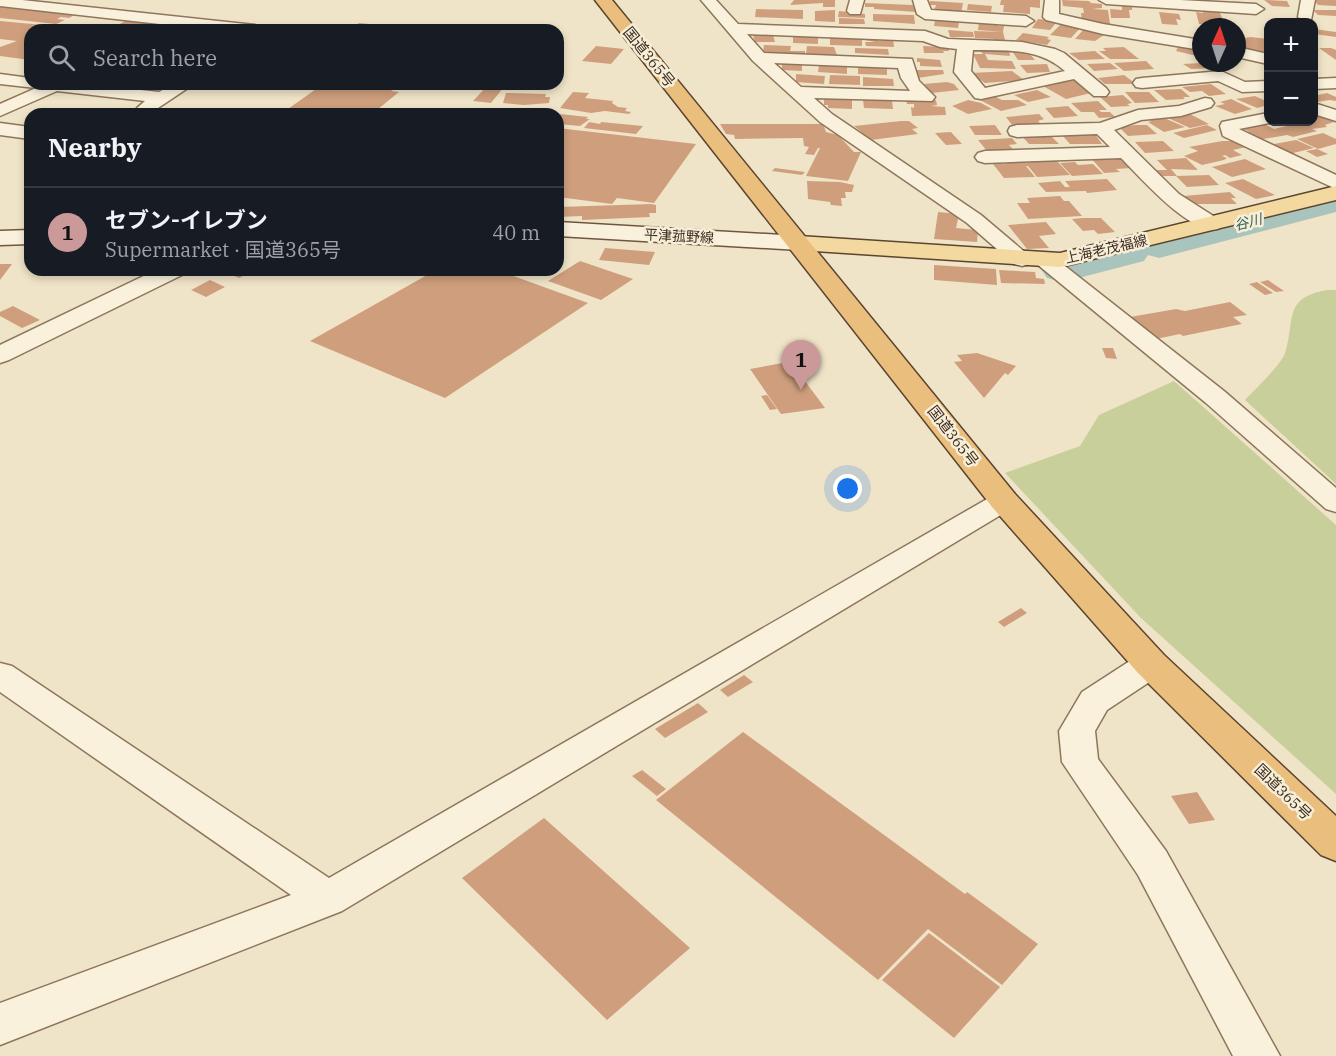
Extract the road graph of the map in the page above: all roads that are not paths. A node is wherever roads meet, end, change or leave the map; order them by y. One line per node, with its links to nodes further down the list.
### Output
1 (603, 0): 55 (highway, 国道365号)
2 (708, 0): 15 (street)
3 (920, 0): 9 (street)
4 (1052, 0): 17 (street)
5 (1106, 0): 6 (street)
6 (1250, 0)
7 (1308, 0): 10 (street)
8 (0, 2): 11 (street)
9 (928, 15): 12 (street); 16 (street)
10 (1306, 17)
11 (177, 21): 13 (street); 14 (street)
12 (1026, 21)
13 (172, 24)
14 (203, 24)
15 (734, 29): 16 (street); 20 (street)
16 (925, 36): 18 (street)
17 (1192, 44)
18 (966, 45): 23 (street); 23 (street)
19 (1246, 54): 21 (street)
20 (759, 58): 32 (street); 32 (street)
21 (1264, 58)
22 (1165, 68): 25 (street)
23 (1078, 73): 33 (street)
24 (0, 79): 26 (street)
25 (1181, 80): 27 (street); 28 (street)
26 (24, 82)
27 (1142, 83)
28 (1264, 86)
29 (41, 90): 38 (street)
30 (94, 90): 34 (street)
31 (175, 90): 34 (street)
32 (798, 92): 56 (street)
33 (1100, 92)
34 (162, 98): 36 (street)
35 (1205, 103): 41 (street)
36 (145, 108)
37 (1318, 109): 39 (street)
38 (0, 111)
39 (1336, 116)
40 (1264, 119): 48 (street)
41 (1102, 128): 43 (street); 45 (street)
42 (0, 129): 44 (street)
43 (1017, 131)
44 (24, 133)
45 (1124, 152): 46 (street); 51 (street)
46 (986, 157)
47 (1336, 158): 48 (street)
48 (1301, 167): 49 (street)
49 (1336, 183)
50 (1336, 193): 51 (main road, 上海老茂福線)
51 (1209, 224): 56 (main road, 上海老茂福線)
52 (564, 229): 55 (main road, 平津菰野線)
53 (24, 237): 54 (main road)
54 (0, 238)
55 (799, 243): 56 (main road, 上海老茂福線); 59 (highway, 国道365号)
56 (1032, 260): 60 (street)
57 (162, 276): 58 (street)
58 (0, 355)
59 (1004, 501): 61 (highway, 国道365号); 64 (street)
60 (1336, 503)
61 (1150, 664): 63 (highway, 国道365号); 66 (street)
62 (0, 675): 64 (street)
63 (1336, 843)
64 (328, 899): 65 (street)
65 (0, 1024)
66 (1257, 1056)

